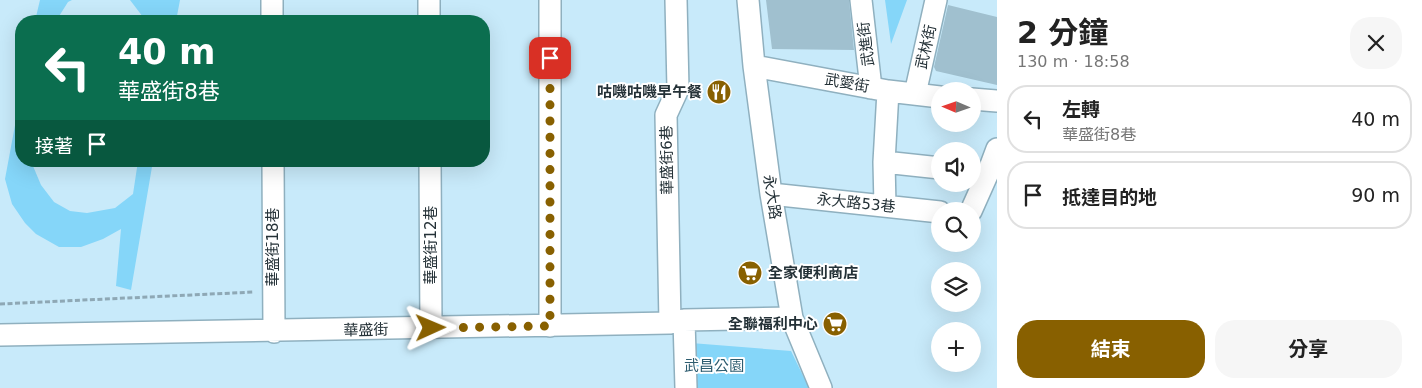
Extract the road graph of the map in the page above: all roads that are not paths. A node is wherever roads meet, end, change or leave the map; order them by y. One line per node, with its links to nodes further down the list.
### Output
1 (272, 0): 8 (street)
2 (429, 0): 9 (street)
3 (550, 0): 27 (street)
4 (676, 0): 26 (street, 華盛街6巷)
5 (748, 0): 10 (street, 永大路)
6 (861, 0): 11 (street, 武進街)
7 (936, 0): 12 (street, 武林街)
8 (272, 15)
9 (429, 15)
10 (754, 66): 11 (street, 武愛街); 22 (street, 永大路)
11 (880, 89): 12 (street, 武愛街); 17 (street, 武進街)
12 (915, 94): 13 (street, 武愛街)
13 (931, 96)
14 (981, 100): 15 (street)
15 (997, 101)
16 (997, 148): 21 (street)
17 (884, 162): 20 (street); 23 (street, 武進街)
18 (273, 167): 29 (street, 華盛街18巷)
19 (430, 167): 28 (street, 華盛街12巷)
20 (931, 167)
21 (981, 172)
22 (771, 194): 23 (street, 永大路53巷); 25 (street, 永大路)
23 (885, 206): 24 (street, 永大路53巷)
24 (931, 211)
25 (792, 318): 26 (street, 華盛街); 32 (street, 永大路)
26 (677, 322): 27 (street, 華盛街); 31 (street, 華盛街6巷)
27 (550, 326): 28 (street, 華盛街)
28 (431, 328): 29 (street, 華盛街)
29 (274, 332): 30 (street, 華盛街)
30 (0, 335)
31 (686, 388)
32 (821, 388)

